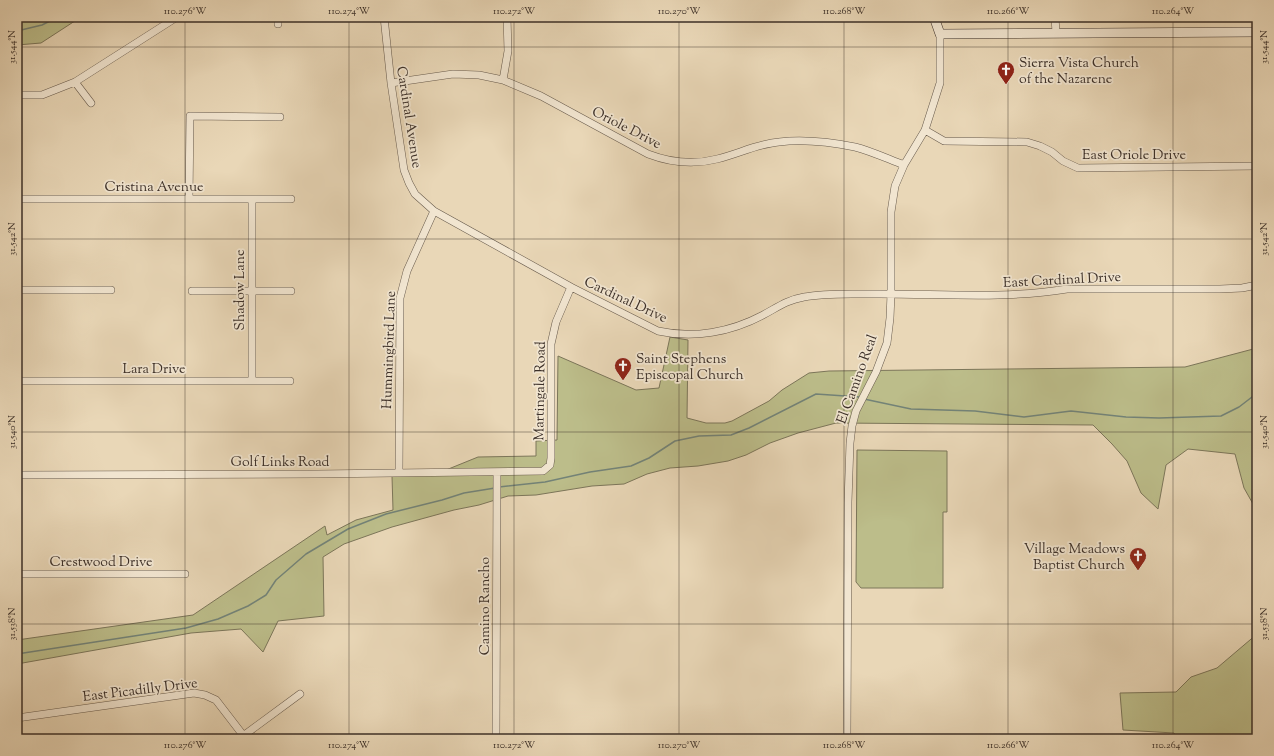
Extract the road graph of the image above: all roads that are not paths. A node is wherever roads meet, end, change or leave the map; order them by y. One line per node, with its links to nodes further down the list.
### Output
1 (177, 17): 10 (street)
2 (384, 17): 11 (street, Cardinal Avenue)
3 (507, 17): 9 (street)
4 (934, 17): 8 (street, El Camino Real)
5 (1055, 17): 7 (street)
6 (1257, 32): 7 (street)
7 (1056, 33): 8 (street)
8 (940, 34): 15 (street, El Camino Real)
9 (503, 80): 11 (street, Oriole Drive); 16 (street, Oriole Drive)
10 (75, 82): 12 (street); 13 (street)
11 (391, 83): 22 (street, Cardinal Avenue)
12 (17, 95)
13 (90, 103)
14 (280, 117): 18 (street)
15 (925, 130): 16 (street, El Camino Real); 17 (street, East Oriole Drive)
16 (904, 165): 30 (street, El Camino Real)
17 (1257, 166)
18 (189, 199): 19 (street, Cristina Avenue); 21 (street, Cristina Avenue)
19 (252, 199): 20 (street, Cristina Avenue); 28 (street, Shadow Lane)
20 (291, 199)
21 (17, 200)
22 (434, 211): 24 (street, Cardinal Drive); 36 (street, Hummingbird Lane)
23 (1257, 285): 30 (street, East Cardinal Drive)
24 (571, 288): 30 (street, Cardinal Drive); 34 (street, Martingale Road)
25 (17, 290): 26 (street)
26 (111, 290)
27 (192, 291): 28 (street)
28 (252, 291): 29 (street); 32 (street, Shadow Lane)
29 (291, 291)
30 (891, 294): 44 (street, El Camino Real)
31 (17, 381): 32 (street, Lara Drive)
32 (252, 381): 33 (street, Lara Drive)
33 (290, 381)
34 (543, 471): 35 (street, Golf Links Road)
35 (497, 472): 36 (street, Golf Links Road); 43 (street, Camino Rancho)
36 (399, 473): 37 (street, Golf Links Road)
37 (17, 475)
38 (17, 574): 39 (street, Crestwood Drive)
39 (185, 574)
40 (300, 694): 42 (street)
41 (17, 718): 42 (street, East Picadilly Drive)
42 (244, 737)
43 (496, 739)
44 (847, 739)

